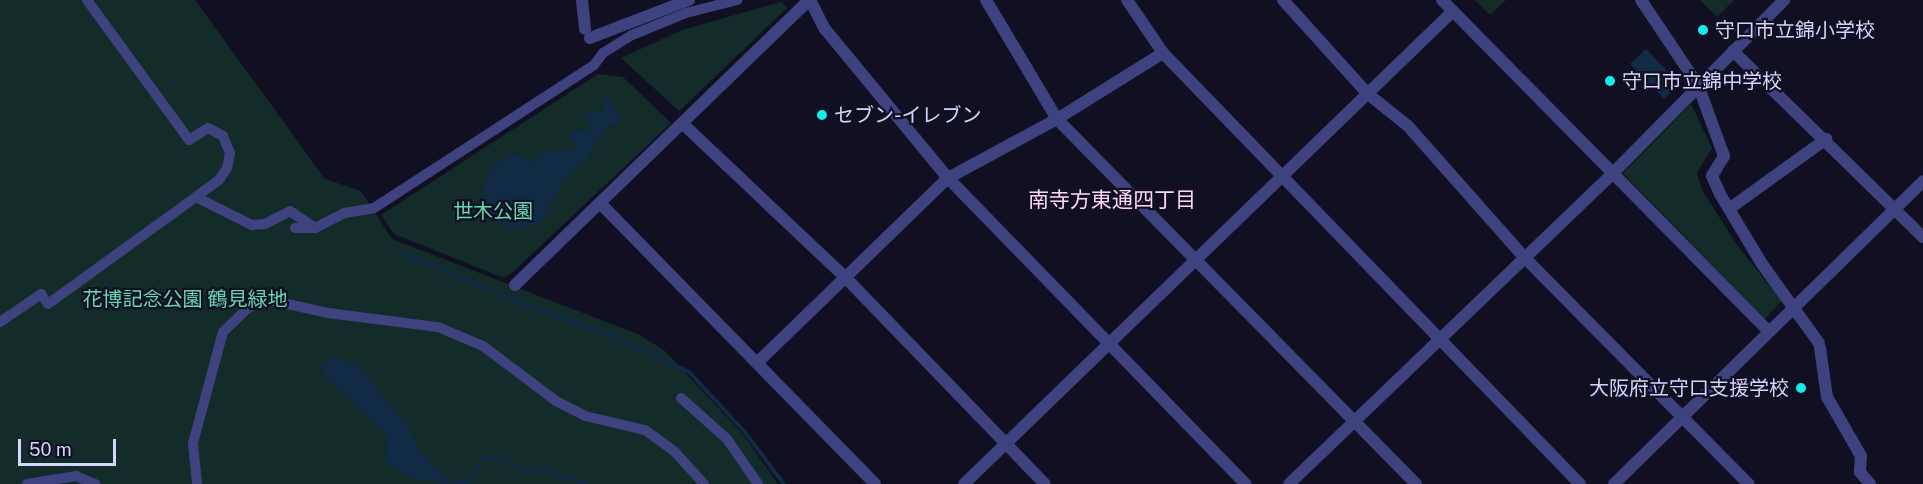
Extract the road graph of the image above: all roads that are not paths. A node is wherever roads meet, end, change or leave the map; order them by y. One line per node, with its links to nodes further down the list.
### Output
1 (87, 0): 24 (street)
2 (582, 0): 3 (street)
3 (689, 0)
4 (737, 0): 29 (street)
5 (810, 0): 18 (street); 21 (street)
6 (986, 0): 17 (street)
7 (1127, 0): 14 (street)
8 (1283, 0): 16 (street)
9 (1442, 0): 12 (street)
10 (1641, 0): 15 (street)
11 (1784, 0): 13 (street)
12 (1453, 11): 16 (street); 20 (street)
13 (1733, 51): 15 (street); 19 (street)
14 (1163, 53): 17 (street); 22 (street)
15 (1698, 85): 20 (street); 27 (street)
16 (1368, 94): 22 (street); 31 (street)
17 (1057, 119): 21 (street); 32 (street)
18 (682, 123): 25 (street); 33 (street)
19 (1826, 139): 26 (street); 27 (street)
20 (1612, 174): 31 (street); 37 (street)
21 (948, 178): 33 (street); 39 (street)
22 (1283, 178): 32 (street); 38 (street)
23 (1923, 181): 26 (street)
24 (196, 197): 29 (street); 36 (street)
25 (600, 203): 34 (street); 40 (street)
26 (1894, 208): 30 (street); 35 (street)
27 (1729, 209): 35 (street)
28 (295, 228): 29 (street)
29 (315, 228)
30 (1923, 237)
31 (1523, 255): 38 (street); 42 (street)
32 (1198, 261): 39 (street); 43 (street)
33 (844, 276): 40 (street); 44 (street)
34 (515, 285)
35 (1794, 306): 37 (street); 59 (street)
36 (0, 322)
37 (1768, 331): 42 (street)
38 (1440, 341): 43 (street); 56 (street)
39 (1108, 344): 44 (street); 53 (street)
40 (758, 362): 50 (street)
41 (681, 398): 49 (street)
42 (1683, 416): 57 (street); 58 (street)
43 (1354, 421): 54 (street); 55 (street)
44 (1005, 443): 51 (street); 52 (street)
45 (27, 484): 46 (street)
46 (95, 484)
47 (197, 484): 48 (street)
48 (704, 484)
49 (758, 484)
50 (875, 484)
51 (964, 484)
52 (1045, 484)
53 (1246, 484)
54 (1289, 484)
55 (1416, 484)
56 (1580, 484)
57 (1614, 484)
58 (1749, 484)
59 (1870, 484)

